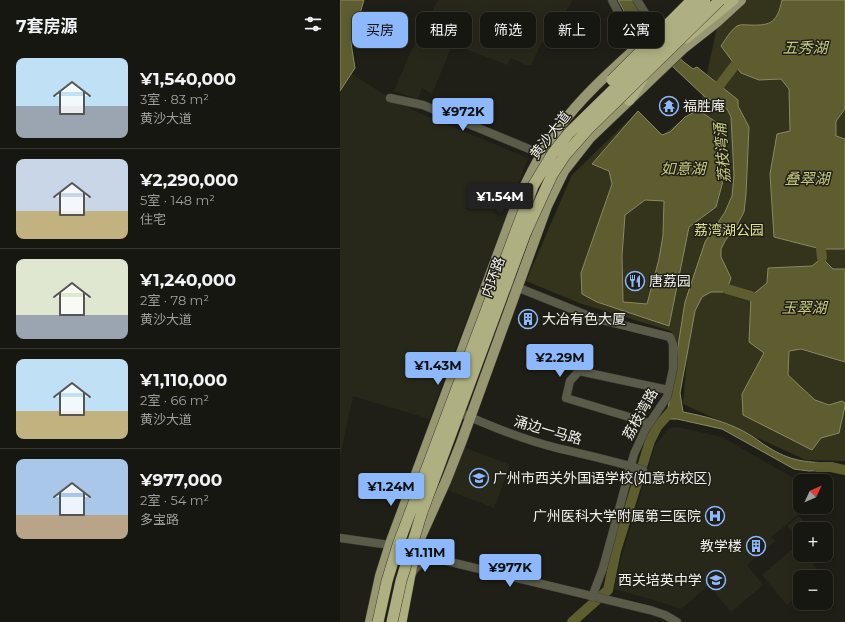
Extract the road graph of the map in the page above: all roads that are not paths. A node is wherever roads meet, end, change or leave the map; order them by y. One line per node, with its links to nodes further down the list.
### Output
1 (612, 0): 9 (street)
2 (637, 0): 10 (street)
3 (685, 0): 11 (main road)
4 (692, 0): 18 (highway, bridge)
5 (704, 0): 18 (highway, 内环路, bridge); 19 (highway, 黄沙大道, bridge)
6 (721, 0): 13 (highway, 黄沙大道); 14 (highway, 内环路, bridge)
7 (733, 0): 14 (highway, bridge)
8 (741, 0): 13 (main road)
9 (618, 12)
10 (644, 12)
11 (664, 20)
12 (636, 48): 19 (main road)
13 (677, 49): 14 (highway, 黄沙大道, bridge)
14 (663, 59): 15 (highway, 黄沙大道); 17 (main road); 36 (highway, 内环路, bridge)
15 (646, 73): 17 (highway); 20 (highway, 黄沙大道)
16 (390, 98): 19 (street)
17 (629, 100): 21 (main road)
18 (569, 133): 35 (highway, 内环路, bridge)
19 (545, 156): 20 (street); 23 (highway, 黄沙大道)
20 (560, 164): 21 (highway, 黄沙大道)
21 (513, 286): 22 (street, 荔枝湾路); 24 (highway, 黄沙大道)
22 (668, 390): 25 (street, 荔枝湾路); 25 (street)
23 (445, 409): 28 (highway, 黄沙大道); 30 (main road)
24 (466, 415): 26 (street, 涌边一马路); 31 (highway, 黄沙大道)
25 (649, 423): 26 (street, 荔枝湾路)
26 (630, 466): 27 (street, 涌边一马路); 34 (street, 荔枝湾路)
27 (643, 470)
28 (402, 534): 31 (street); 35 (main road, 黄沙大道)
29 (340, 538): 30 (street)
30 (390, 545): 35 (main road)
31 (414, 552): 32 (street); 33 (highway, 黄沙大道)
32 (434, 558): 33 (street); 34 (street)
33 (410, 578): 37 (highway, 黄沙大道)
34 (592, 597): 38 (street)
35 (377, 620): 37 (highway)
36 (392, 622)
37 (401, 622)
38 (677, 622)

